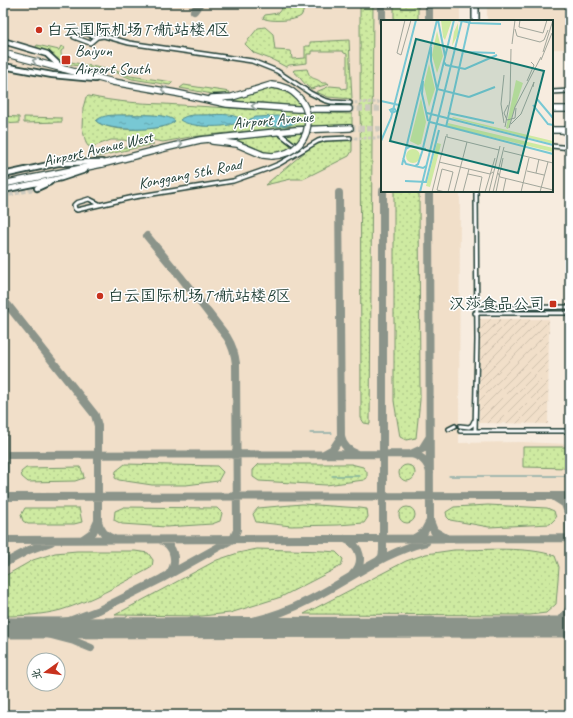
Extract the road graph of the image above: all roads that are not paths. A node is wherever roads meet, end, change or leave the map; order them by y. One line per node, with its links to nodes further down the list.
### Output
1 (475, 3): 2 (street)
2 (475, 20)
3 (97, 37): 3 (street); 12 (street)
4 (3, 41): 7 (main road)
5 (3, 53): 7 (highway, one-way to 5)
6 (3, 66): 8 (main road)
7 (64, 69): 8 (highway)
8 (113, 82): 11 (highway, one-way to 8)
9 (570, 91): 10 (street)
10 (553, 92)
11 (202, 98): 13 (highway, Airport Avenue, one-way to 11); 21 (highway, bridge)
12 (350, 103)
13 (349, 109)
14 (553, 109): 15 (highway)
15 (569, 109)
16 (350, 128): 18 (highway, Airport Avenue)
17 (553, 130): 19 (highway)
18 (278, 132): 21 (highway, Airport Avenue); 22 (street)
19 (570, 132)
20 (350, 138): 25 (street, Konggang 5th Road)
21 (200, 140): 27 (highway, Airport Avenue West, one-way to 21)
22 (292, 143): 25 (street); 26 (street)
23 (553, 146): 24 (street)
24 (570, 148)
25 (304, 149): 26 (street, Konggang 5th Road)
26 (293, 156): 35 (street, Konggang 5th Road)
27 (110, 162): 28 (highway, Airport Avenue West); 29 (main road)
28 (102, 164): 30 (main road); 31 (highway, Airport Avenue West)
29 (3, 175)
30 (60, 178): 32 (main road); 33 (main road)
31 (3, 184)
32 (37, 188)
33 (3, 190)
34 (475, 192): 37 (street)
35 (98, 204): 35 (street)
36 (570, 307): 37 (street)
37 (476, 308): 39 (street)
38 (570, 312): 39 (street)
39 (476, 313): 40 (street); 42 (street)
40 (460, 426)
41 (460, 431): 42 (street)
42 (475, 431): 43 (street)
43 (570, 431)

